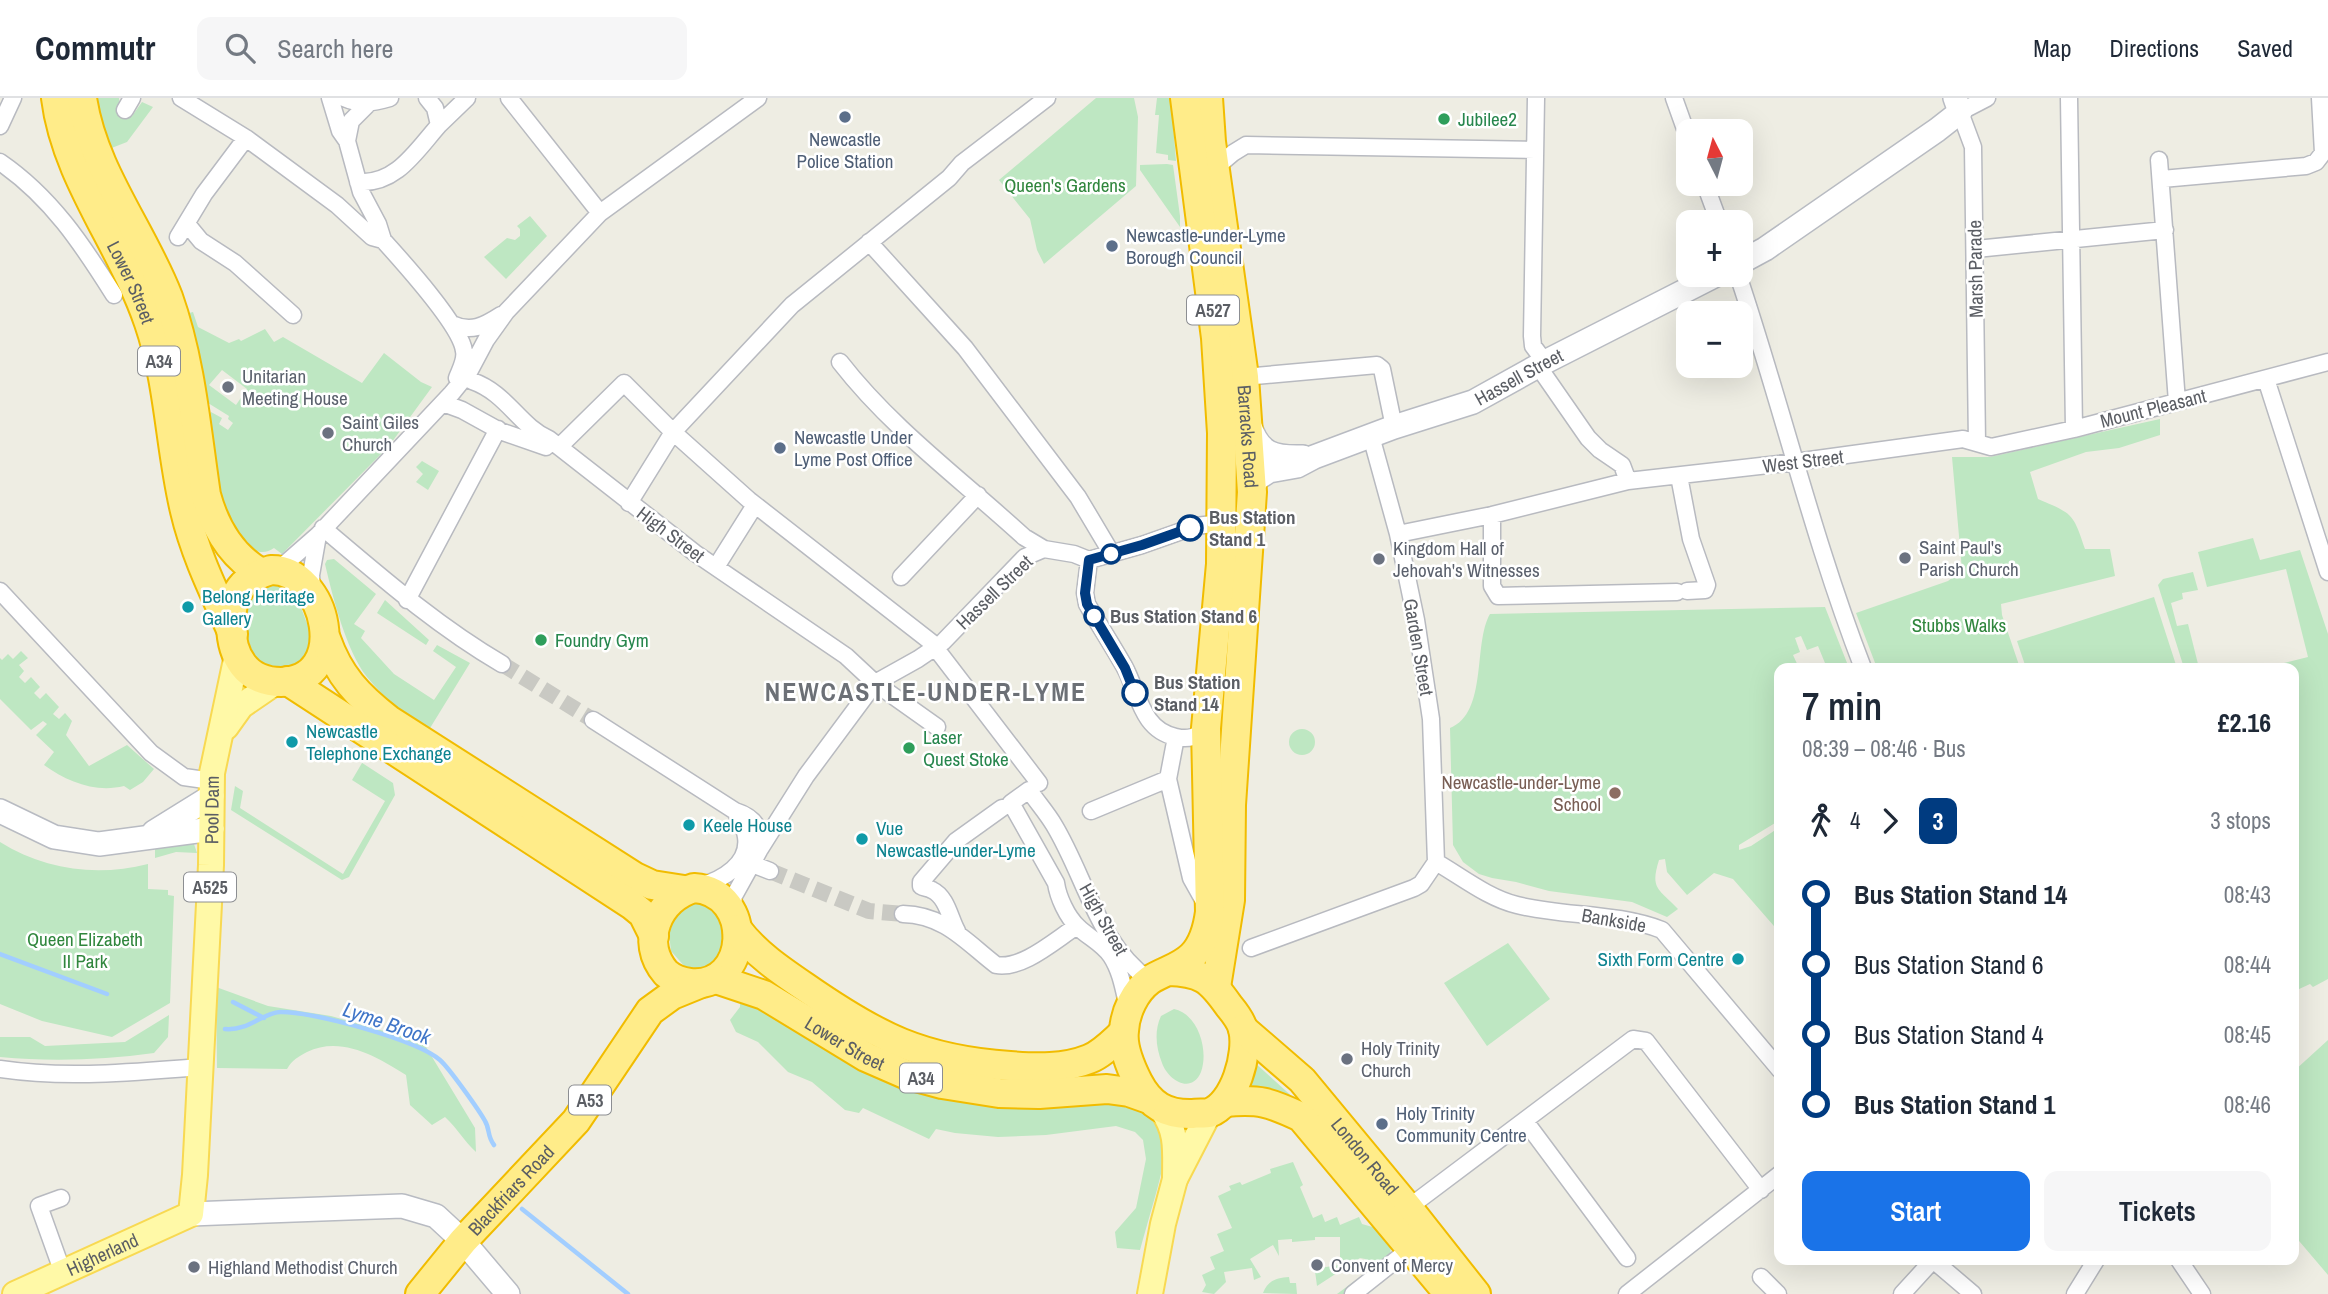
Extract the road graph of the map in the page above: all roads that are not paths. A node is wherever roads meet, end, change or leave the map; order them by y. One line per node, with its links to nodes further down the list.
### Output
1 (13, 98): 25 (street)
2 (56, 98): 89 (highway, Lower Street / A34)
3 (82, 98): 82 (highway, Lower Street / A34)
4 (181, 98): 26 (street)
5 (330, 98): 27 (street)
6 (344, 98): 20 (street)
7 (390, 98): 20 (street)
8 (427, 98): 24 (street)
9 (467, 98): 24 (street)
10 (509, 98): 35 (street)
11 (758, 98): 35 (street)
12 (1047, 98): 39 (street)
13 (1185, 98): 74 (highway, Barracks Road / A527)
14 (1208, 98): 30 (highway, Barracks Road / A527)
15 (1536, 98): 28 (street)
16 (1674, 98): 22 (street)
17 (1987, 98): 21 (street)
18 (2069, 98): 38 (street)
19 (2320, 98): 23 (street)
20 (369, 103): 27 (street)
21 (1957, 105): 40 (street, Marsh Parade); 41 (street)
22 (1682, 119)
23 (2325, 123): 32 (street)
24 (439, 125): 33 (street)
25 (0, 126)
26 (246, 138): 34 (street); 46 (street)
27 (346, 141): 33 (street)
28 (1535, 150): 30 (street); 50 (street)
29 (2159, 160): 32 (street)
30 (1224, 161): 51 (highway, Barracks Road / A527)
31 (0, 162): 44 (street)
32 (2162, 179): 36 (street)
33 (360, 187): 34 (street); 37 (street)
34 (337, 205): 37 (street)
35 (600, 213): 45 (street)
36 (2165, 230): 38 (street); 55 (street)
37 (383, 240): 47 (street)
38 (2071, 240): 40 (street); 59 (street)
39 (869, 242): 60 (street); 79 (street)
40 (1976, 249): 62 (street, Marsh Parade)
41 (1753, 255)
42 (1694, 287): 50 (street, Hassell Street)
43 (1742, 287): 65 (street)
44 (114, 295)
45 (506, 312): 47 (street); 54 (street)
46 (293, 315)
47 (452, 324): 54 (street)
48 (840, 362): 69 (street)
49 (2328, 362): 52 (street, Mount Pleasant)
50 (1544, 371): 57 (street, Hassell Street); 67 (street)
51 (1244, 377): 56 (highway, Barracks Road / A527); 57 (street)
52 (2266, 379): 55 (street, Mount Pleasant); 77 (street)
53 (472, 381): 63 (street, High Street)
54 (447, 398): 58 (street); 75 (street)
55 (2177, 402): 59 (street, Mount Pleasant)
56 (1249, 424): 64 (street, Hassell Street); 68 (highway, Barracks Road / A527)
57 (1394, 427): 61 (street, Hassell Street)
58 (498, 429): 63 (street); 87 (street)
59 (2074, 429): 62 (street, Mount Pleasant)
60 (673, 432): 63 (street); 70 (street); 71 (street)
61 (1371, 436): 64 (street, Hassell Street); 76 (street, Garden Street)
62 (1977, 443): 65 (street, West Street)
63 (559, 447): 71 (street, High Street)
64 (1314, 457): 68 (street, Hassell Street)
65 (1795, 462): 66 (street, West Street); 91 (street)
66 (1679, 476): 67 (street, West Street); 72 (street)
67 (1628, 481): 72 (street, West Street)
68 (1252, 487): 73 (highway, Barracks Road / A527)
69 (978, 495): 78 (street); 84 (street)
70 (752, 502): 81 (street); 90 (street)
71 (629, 503): 81 (street, High Street)
72 (1492, 515): 76 (street, West Street)
73 (1252, 522): 74 (highway); 123 (highway, Barracks Road / A527)
74 (1221, 523): 79 (street, Hassell Street); 97 (highway, Barracks Road / A527)
75 (321, 532): 82 (street); 86 (street); 87 (street)
76 (1398, 534): 110 (street, Garden Street)
77 (2323, 535): 83 (street)
78 (1044, 549): 80 (street, Hassell Street); 90 (street, Hassell Street)
79 (1112, 554): 80 (street, Hassell Street)
80 (1089, 560): 98 (street)
81 (716, 567): 94 (street, High Street)
82 (270, 572): 86 (highway); 89 (highway)
83 (2328, 572)
84 (901, 577)
85 (0, 591): 102 (street)
86 (312, 593): 88 (highway)
87 (407, 600): 92 (street)
88 (326, 639): 93 (highway); 113 (highway)
89 (235, 645): 93 (highway); 99 (main road, Pool Dam / A525)
90 (936, 648): 94 (street, Hassell Street); 101 (street)
91 (1861, 663)
92 (502, 664)
93 (282, 682): 99 (main road, Pool Dam / A525); 119 (highway)
94 (870, 690): 96 (street, High Street); 109 (street)
95 (593, 720): 104 (street)
96 (937, 727)
97 (1206, 728): 98 (street); 114 (highway, Barracks Road / A527)
98 (1176, 737): 100 (street)
99 (217, 745): 102 (main road, Pool Dam / A525)
100 (1168, 779): 105 (street); 114 (street)
101 (1039, 783)
102 (212, 789): 107 (main road, Pool Dam / A525); 108 (street)
103 (0, 811): 108 (street)
104 (735, 811): 109 (street); 113 (street)
105 (1091, 811)
106 (995, 813): 118 (street)
107 (212, 829): 108 (street); 128 (main road, Pool Dam / A525)
108 (143, 839)
109 (760, 849): 111 (street)
110 (1436, 862): 120 (street); 127 (street, Bankside)
111 (752, 864): 112 (street); 116 (street)
112 (771, 871)
113 (689, 889): 116 (highway); 119 (highway)
114 (1210, 912): 121 (highway, Barracks Road / A527)
115 (903, 914): 118 (street)
116 (734, 920): 122 (highway); 125 (highway, Lower Street / A34)
117 (1077, 926): 118 (street); 121 (street, High Street); 125 (street, High Street)
118 (957, 931)
119 (655, 946): 122 (highway); 124 (highway, Blackfriars Road / A53)
120 (1251, 948)
121 (1159, 976): 123 (highway); 125 (highway, A34)
122 (708, 982): 124 (highway, Blackfriars Road / A53); 130 (highway, Lower Street / A34)
123 (1216, 987): 126 (highway)
124 (650, 1011): 140 (highway, Blackfriars Road / A53)
125 (1126, 1021): 130 (highway)
126 (1243, 1029): 131 (highway); 137 (highway, London Road)
127 (1774, 1063)
128 (200, 1067): 129 (street); 138 (main road, A525)
129 (0, 1069)
130 (1154, 1104): 131 (highway, A34); 133 (main road)
131 (1217, 1107): 133 (main road); 141 (highway, London Road / A34)
132 (1525, 1121): 135 (street); 137 (street); 142 (street)
133 (1175, 1179): 139 (main road)
134 (1774, 1179): 135 (street)
135 (1761, 1190): 157 (street)
136 (61, 1198): 147 (street)
137 (1408, 1208): 156 (highway, London Road)
138 (191, 1214): 140 (street, Blackfriars Road); 147 (main road, Higherland)
139 (1163, 1224): 152 (main road); 153 (main road)
140 (463, 1241): 150 (highway, A53); 151 (street)
141 (1411, 1248): 154 (street); 155 (highway, London Road / A34)
142 (1628, 1258)
143 (1928, 1265): 159 (street)
144 (1939, 1265): 160 (street)
145 (2093, 1265): 161 (street)
146 (2182, 1265): 162 (street)
147 (63, 1273): 149 (main road, Higherland)
148 (1761, 1277): 158 (street)
149 (15, 1294)
150 (420, 1294)
151 (508, 1294)
152 (1133, 1294)
153 (1150, 1294)
154 (1353, 1294)
155 (1449, 1294)
156 (1476, 1294)
157 (1627, 1294)
158 (1778, 1294)
159 (1902, 1294)
160 (1973, 1294)
161 (2075, 1294)
162 (2202, 1294)

